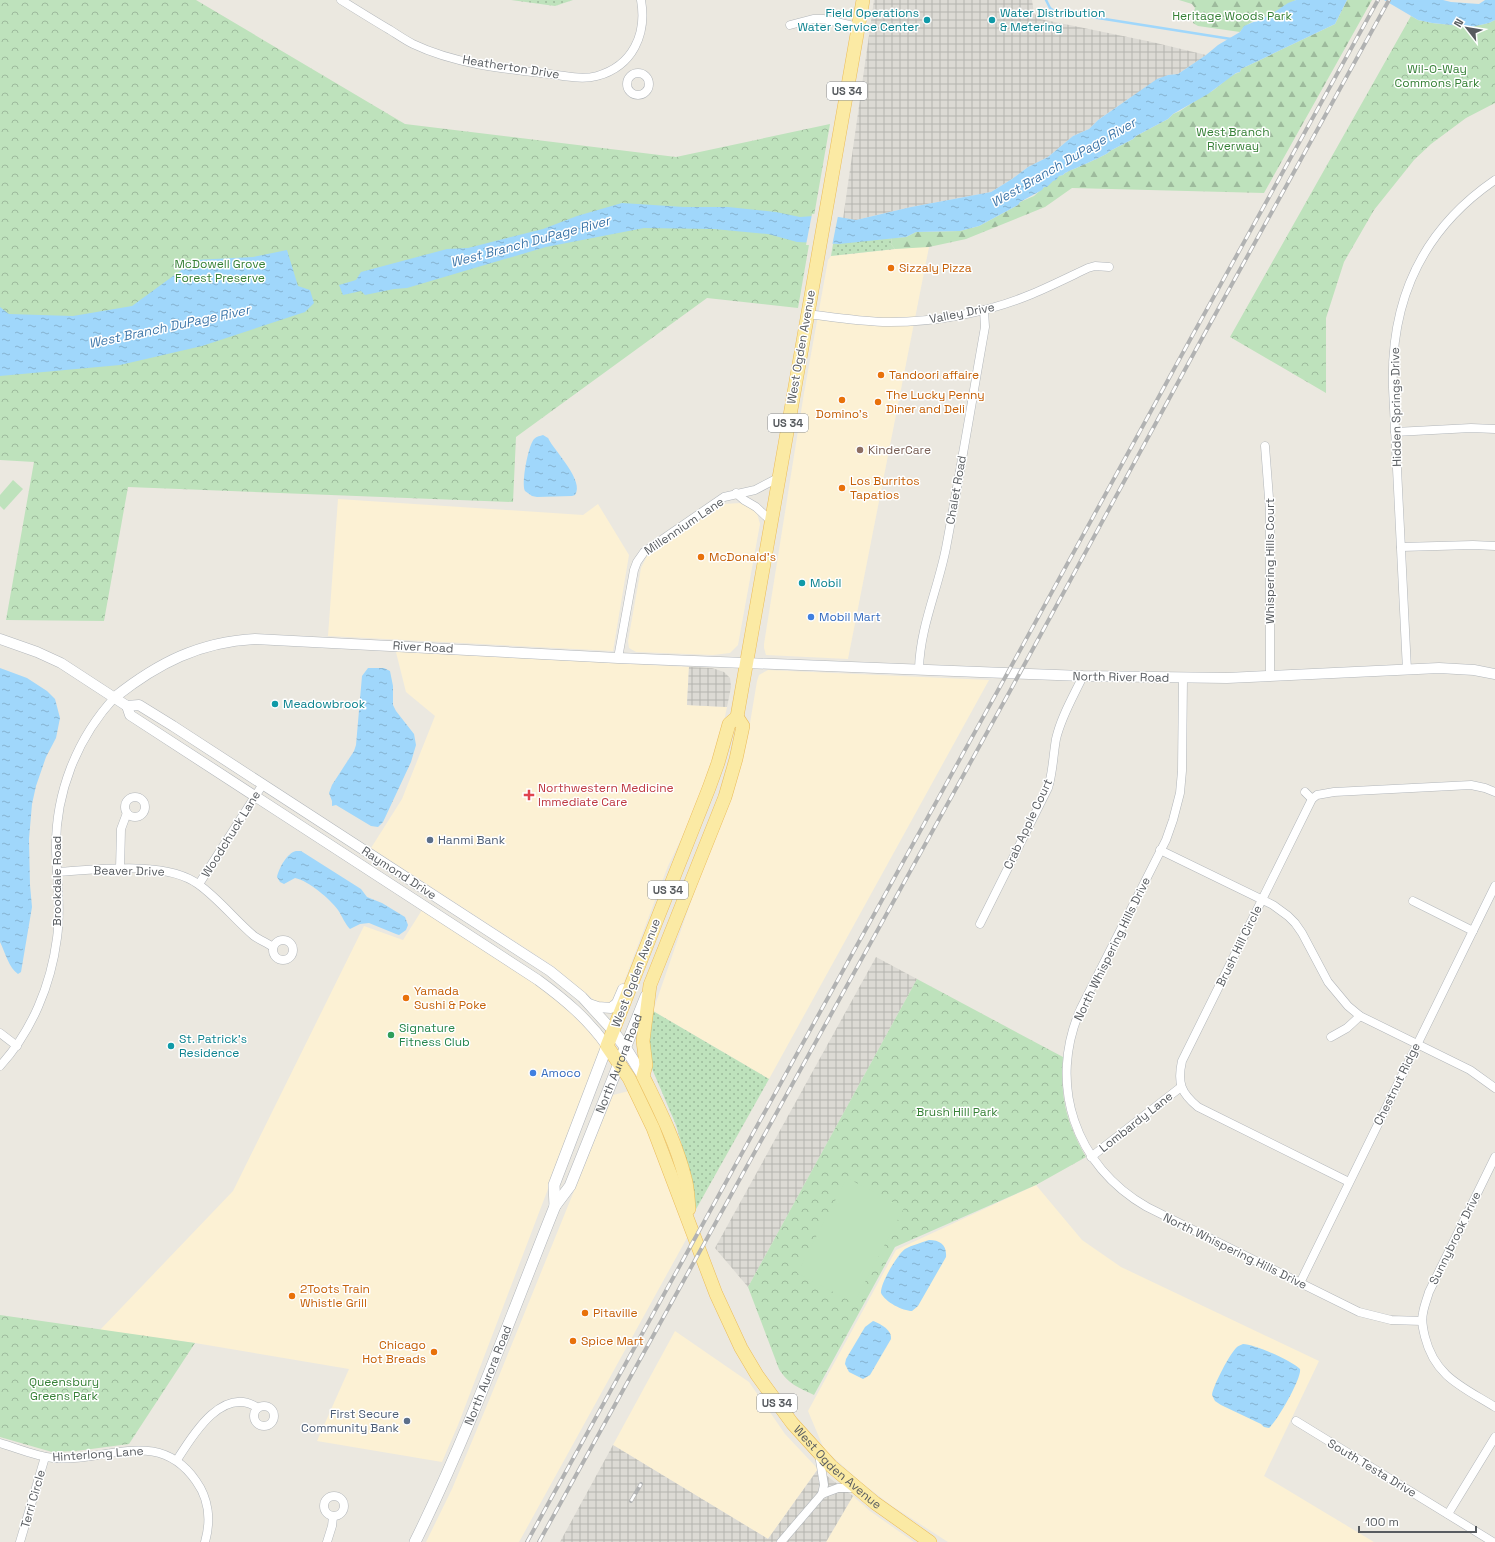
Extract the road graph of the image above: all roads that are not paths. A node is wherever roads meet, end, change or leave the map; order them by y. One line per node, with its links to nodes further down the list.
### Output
1 (341, 0): 6 (street, Heatherton Drive)
2 (641, 0): 6 (street)
3 (863, 0): 5 (main road, West Ogden Avenue / US 34)
4 (790, 25): 5 (street)
5 (858, 27): 11 (main road, West Ogden Avenue / US 34)
6 (621, 64): 7 (street)
7 (631, 76)
8 (1495, 180): 13 (street, Hidden Springs Drive)
9 (1109, 267): 10 (street, Valley Drive)
10 (984, 310): 11 (street, Valley Drive); 23 (street, Chalet Road)
11 (807, 314): 15 (main road, West Ogden Avenue / US 34)
12 (1495, 430): 13 (street)
13 (1395, 432): 19 (street, Hidden Springs Drive)
14 (1265, 446): 27 (street, Whispering Hills Court)
15 (778, 478): 16 (street, Millennium Lane); 17 (main road, West Ogden Avenue / US 34)
16 (736, 493): 17 (street, Millennium Lane); 21 (street, Millennium Lane)
17 (771, 521): 22 (main road, West Ogden Avenue / US 34)
18 (1495, 546): 19 (street)
19 (1401, 547): 24 (street, Hidden Springs Drive)
20 (0, 639): 29 (street, Raymond Drive)
21 (618, 658): 22 (street, River Road); 29 (street, River Road)
22 (746, 662): 23 (street, North River Road); 31 (main road, West Ogden Avenue / US 34)
23 (919, 669): 26 (street, North River Road)
24 (1407, 670): 25 (street, North River Road); 27 (street, North River Road)
25 (1495, 674)
26 (1083, 676): 28 (street, North River Road); 46 (street, Crab Apple Court)
27 (1270, 676): 28 (street, North River Road)
28 (1183, 678): 38 (street, North Whispering Hills Drive)
29 (115, 697): 30 (street, Raymond Drive); 40 (street, Brookdale Road)
30 (127, 706): 32 (street, Raymond Drive); 35 (street, Raymond Drive)
31 (737, 717): 45 (main road, West Ogden Avenue / US 34); 49 (main road, West Ogden Avenue / US 34)
32 (263, 784): 35 (street, Woodchuck Lane); 51 (street, Raymond Drive)
33 (1304, 792): 36 (street)
34 (1495, 792): 36 (street)
35 (255, 796): 41 (street, Woodchuck Lane); 58 (street, Raymond Drive)
36 (1312, 800): 43 (street, Brush Hill Circle)
37 (127, 813): 39 (street)
38 (1160, 850): 43 (street); 65 (street, North Whispering Hills Drive)
39 (120, 869): 40 (street, Beaver Drive); 41 (street, Beaver Drive)
40 (57, 872): 57 (street, Brookdale Road)
41 (199, 884): 48 (street, Beaver Drive)
42 (1495, 886): 47 (street, Chestnut Ridge)
43 (1261, 900): 52 (street); 63 (street, Brush Hill Circle)
44 (1413, 901): 47 (street)
45 (678, 918): 50 (main road, North Aurora Road)
46 (980, 924)
47 (1473, 931): 56 (street, Chestnut Ridge)
48 (273, 947)
49 (637, 971): 51 (street); 53 (main road, West Ogden Avenue / US 34)
50 (650, 985): 59 (main road, North Aurora Road); 62 (main road, West Ogden Avenue)
51 (588, 1003): 53 (street, Raymond Drive)
52 (1360, 1016): 55 (street); 56 (street)
53 (613, 1031): 58 (main road, West Ogden Avenue / US 34); 59 (main road, Raymond Drive)
54 (0, 1034): 57 (street)
55 (1331, 1037)
56 (1417, 1044): 64 (street); 67 (street, Chestnut Ridge)
57 (16, 1046): 61 (street, Brookdale Road)
58 (607, 1046): 60 (main road, West Ogden Avenue / US 34); 68 (main road, North Aurora Road)
59 (625, 1047): 60 (main road, North Aurora Road); 62 (main road, Raymond Drive)
60 (619, 1063): 68 (main road, North Aurora Road); 69 (main road, West Ogden Avenue / US 34)
61 (0, 1066)
62 (643, 1076): 69 (main road, West Ogden Avenue / US 34)
63 (1181, 1087): 65 (street, Lombardy Lane); 67 (street)
64 (1495, 1088)
65 (1091, 1157): 70 (street, North Whispering Hills Drive)
66 (1495, 1157): 71 (street, Sunnybrook Drive)
67 (1349, 1182): 70 (street, Chestnut Ridge)
68 (555, 1206): 87 (main road, North Aurora Road)
69 (690, 1224): 77 (main road, West Ogden Avenue / US 34)
70 (1300, 1283): 71 (street, North Whispering Hills Drive)
71 (1422, 1321): 72 (street)
72 (1495, 1407)
73 (258, 1408): 79 (street)
74 (1296, 1421): 82 (street, South Testa Drive)
75 (1495, 1437): 82 (street)
76 (0, 1443): 78 (street, Hinterlong Lane)
77 (819, 1454): 80 (main road, West Ogden Avenue / US 34); 81 (street)
78 (45, 1457): 79 (street, Hinterlong Lane); 84 (street, Terri Circle)
79 (176, 1460): 85 (street, Hinterlong Lane)
80 (857, 1488): 81 (street); 89 (main road, West Ogden Avenue / US 34)
81 (822, 1494): 88 (street)
82 (1448, 1514): 90 (street, South Testa Drive)
83 (333, 1517): 86 (street)
84 (20, 1542)
85 (205, 1542)
86 (327, 1542)
87 (415, 1542)
88 (781, 1542)
89 (930, 1542)
90 (1493, 1542)

